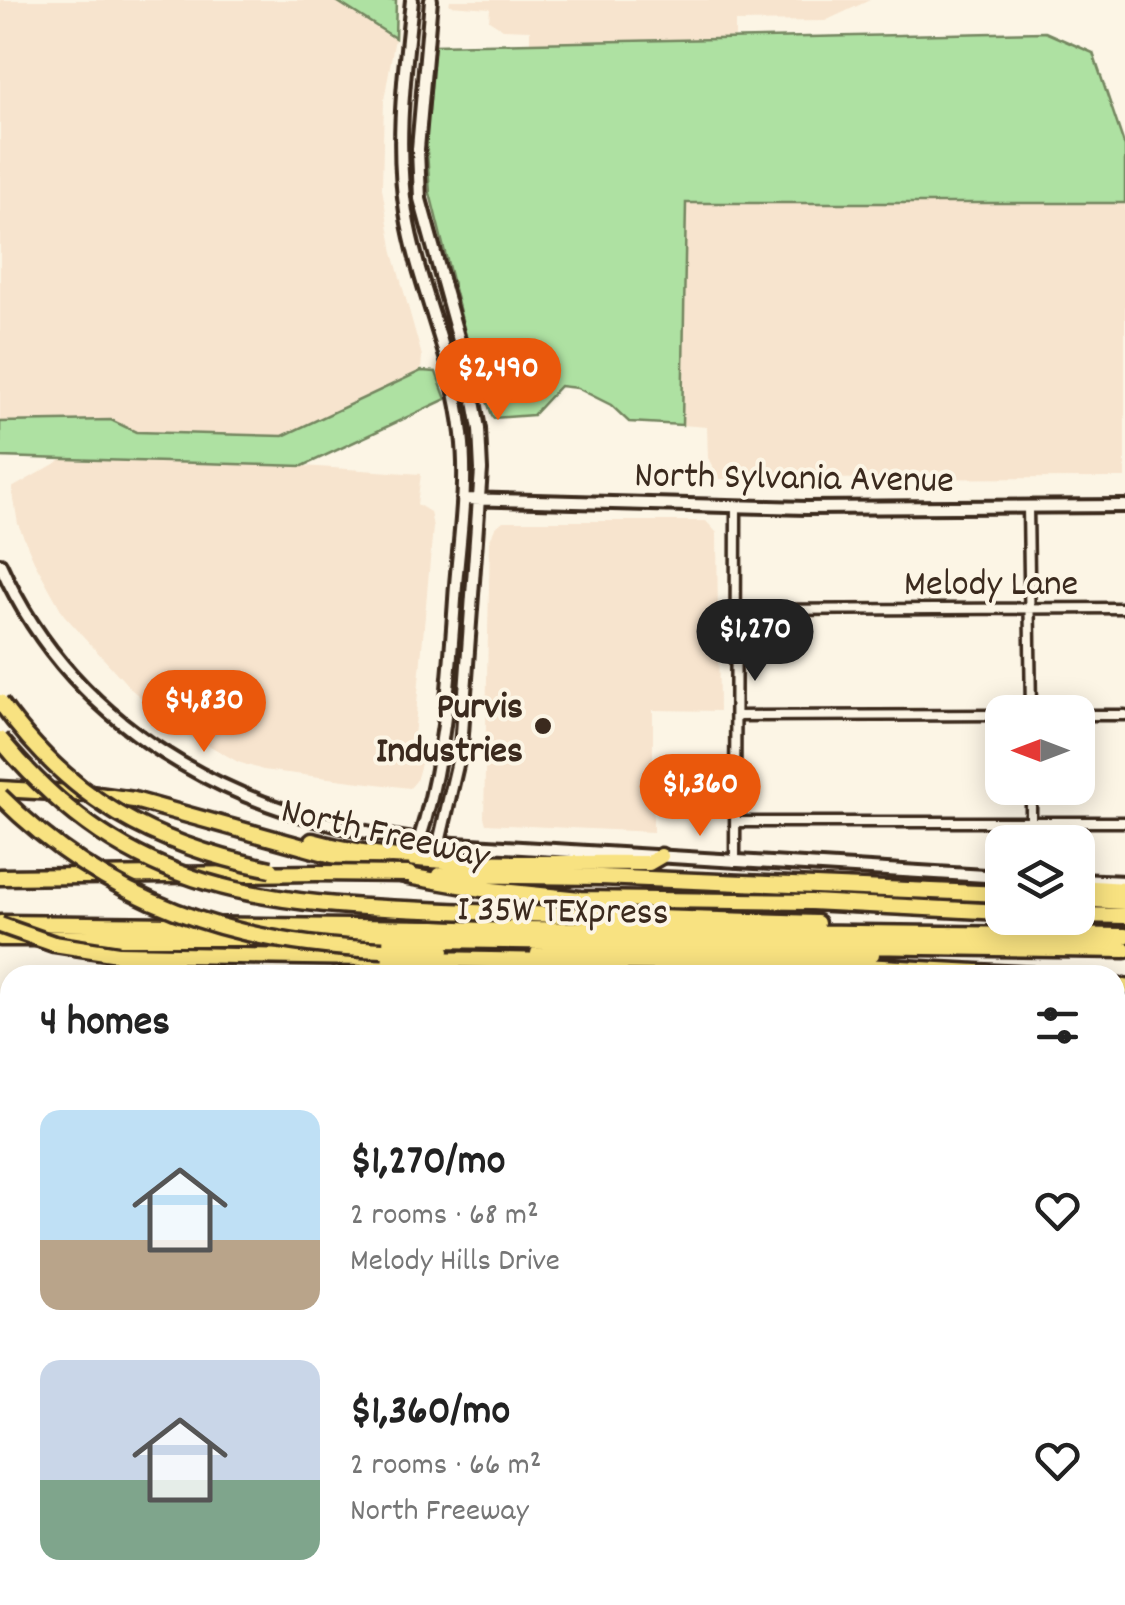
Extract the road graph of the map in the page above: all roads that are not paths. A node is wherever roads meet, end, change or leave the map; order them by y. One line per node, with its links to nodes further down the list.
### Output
1 (412, 0): 4 (street)
2 (431, 0): 3 (street)
3 (418, 149): 4 (street); 6 (street)
4 (400, 152): 5 (street)
5 (462, 498): 6 (street, North Sylvania Avenue); 14 (street)
6 (480, 499): 7 (street, North Sylvania Avenue); 15 (street)
7 (736, 506): 9 (street, North Sylvania Avenue); 12 (street)
8 (1125, 506): 9 (street, North Sylvania Avenue)
9 (1028, 507): 13 (street)
10 (0, 564): 29 (street, North Freeway)
11 (1125, 608): 13 (street, Melody Lane)
12 (736, 610): 13 (street, Melody Lane); 21 (street)
13 (1029, 610): 16 (street)
14 (451, 653): 15 (street); 29 (street)
15 (468, 656): 30 (street)
16 (1031, 695)
17 (0, 702): 33 (highway, bridge)
18 (985, 715): 21 (street)
19 (1095, 715): 20 (street)
20 (1125, 715)
21 (737, 716): 25 (street)
22 (0, 740): 47 (highway, bridge)
23 (5, 792): 28 (highway, North Freeway); 49 (highway, bridge)
24 (1031, 805): 26 (street)
25 (736, 822): 26 (street); 32 (street)
26 (1031, 822): 27 (street)
27 (1125, 822)
28 (277, 840): 31 (highway); 43 (highway, North Freeway)
29 (419, 841): 30 (street, North Freeway)
30 (439, 843): 31 (street, North Freeway)
31 (661, 856): 32 (street, North Freeway)
32 (736, 862): 34 (street, North Freeway)
33 (317, 873): 35 (highway, bridge); 40 (highway, bridge)
34 (985, 876)
35 (0, 877)
36 (1125, 882): 37 (street)
37 (1095, 883)
38 (1095, 886): 39 (highway)
39 (1125, 890)
40 (985, 893)
41 (1095, 900): 42 (highway)
42 (1125, 902)
43 (985, 911)
44 (1095, 915): 45 (highway)
45 (1125, 916)
46 (4, 929): 47 (highway, I 35W TEXpress); 49 (highway, I 35W TEXpress); 51 (highway, bridge)
47 (892, 932): 48 (highway, I 35W TEXpress)
48 (1125, 936)
49 (1052, 949): 50 (highway, I 35W TEXpress)
50 (1125, 950)
51 (581, 964): 52 (highway); 53 (highway)
52 (576, 965)
53 (682, 965)

